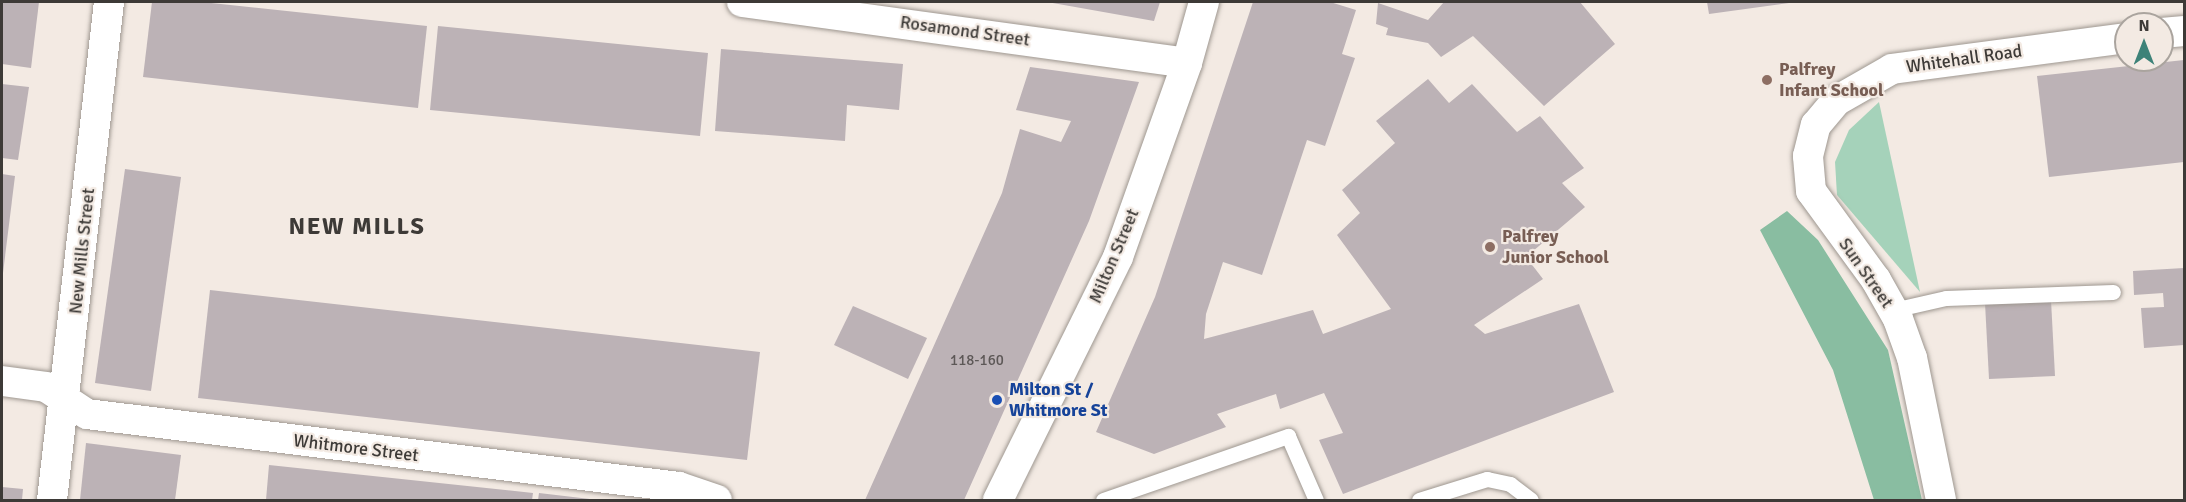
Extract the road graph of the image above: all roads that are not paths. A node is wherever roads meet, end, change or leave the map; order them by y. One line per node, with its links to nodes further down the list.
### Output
1 (109, 2): 11 (street, New Mills Street)
2 (742, 2): 4 (street, Rosamond Street)
3 (1204, 2): 6 (street, Milton Street)
4 (804, 4): 6 (street, Rosamond Street)
5 (2114, 40): 7 (street, Whitehall Road)
6 (1187, 63): 14 (street, Milton Street)
7 (1808, 156): 9 (street, Sun Street)
8 (2113, 292): 9 (lane)
9 (1893, 310): 19 (street, Sun Street)
10 (2, 381): 11 (street, Whitmore Street)
11 (66, 401): 12 (street, New Mills Street); 13 (street, Whitmore Street)
12 (52, 501)
13 (717, 501)
14 (998, 501)
15 (1103, 501): 16 (lane)
16 (1316, 501)
17 (1419, 501): 18 (lane)
18 (1531, 501)
19 (1941, 501)

